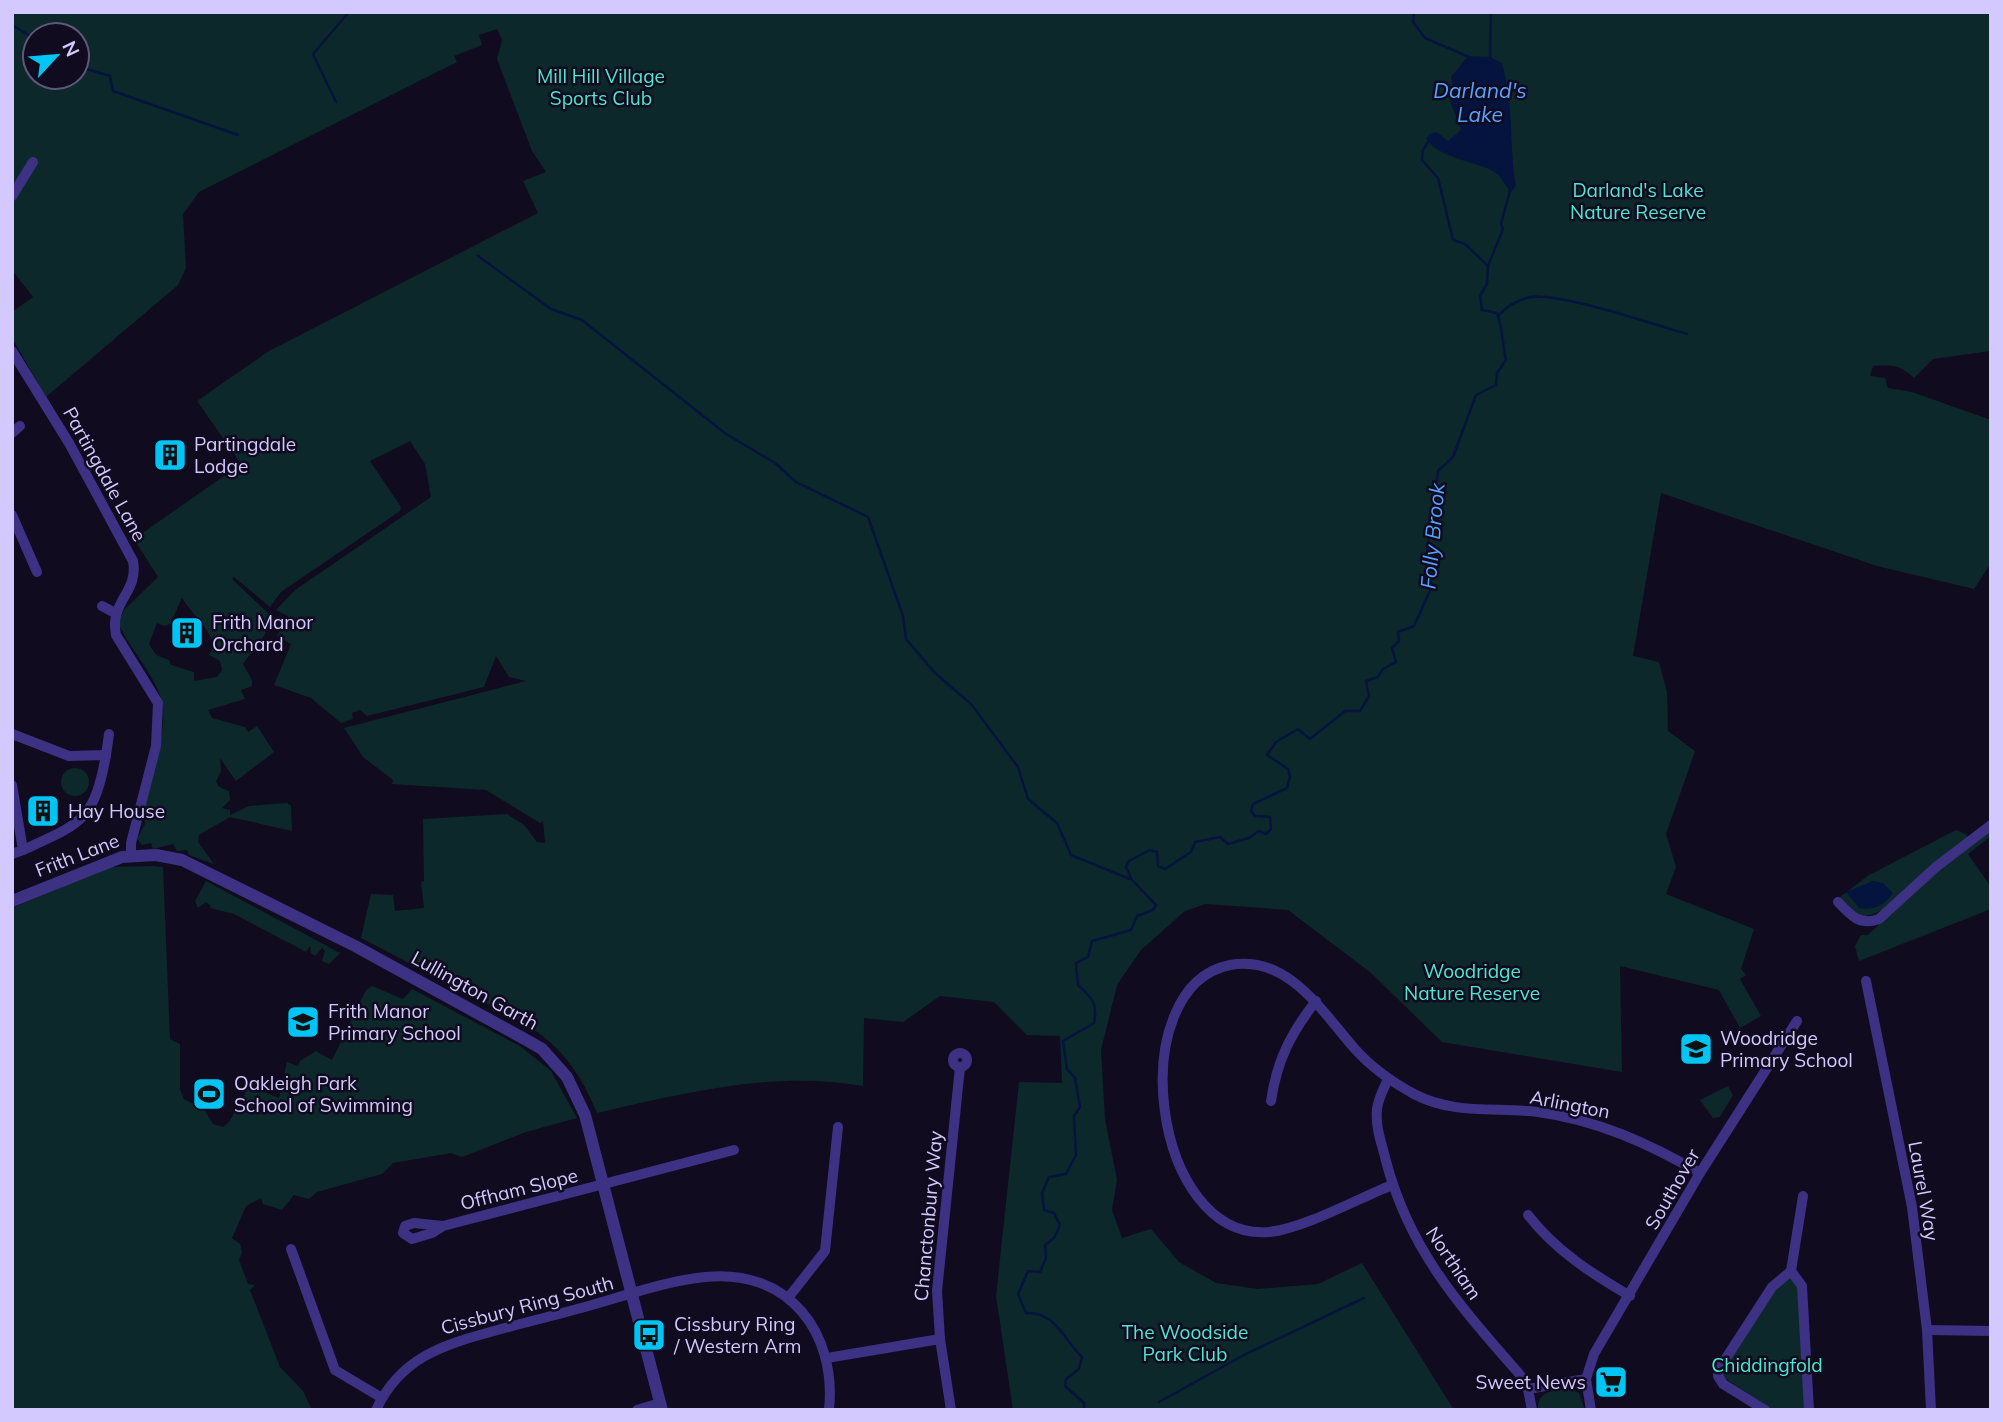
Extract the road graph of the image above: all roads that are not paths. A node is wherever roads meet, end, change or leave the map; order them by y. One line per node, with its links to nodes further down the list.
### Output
1 (33, 162): 2 (street)
2 (12, 196)
3 (12, 351): 7 (street, Partingdale Lane)
4 (12, 515): 5 (street)
5 (37, 572)
6 (102, 606): 7 (street)
7 (115, 613): 14 (street)
8 (12, 734): 10 (street)
9 (109, 734): 10 (street)
10 (106, 755): 13 (street)
11 (12, 785): 13 (street)
12 (1991, 825): 17 (street)
13 (18, 852)
14 (131, 855): 15 (street, Frith Lane); 16 (street, Frith Lane)
15 (156, 855): 27 (street, Lullington Garth)
16 (12, 901)
17 (1838, 902)
18 (1866, 981): 37 (street, Laurel Way)
19 (1316, 1001): 22 (street, Arlington); 23 (street); 28 (street, Arlington)
20 (1797, 1021): 26 (street, Southover)
21 (960, 1067): 39 (street, Chanctonbury Way)
22 (1388, 1079): 26 (street, Arlington); 28 (street, Northiam)
23 (1271, 1101)
24 (838, 1126): 36 (street)
25 (734, 1150): 27 (street, Offham Slope)
26 (1700, 1173): 35 (street, Southover)
27 (603, 1185): 31 (street, Offham Slope); 34 (street, Lullington Garth)
28 (1392, 1185): 42 (street, Northiam)
29 (1803, 1196): 33 (street)
30 (1528, 1215): 35 (street)
31 (443, 1226)
32 (291, 1249): 43 (street)
33 (1791, 1271): 51 (street); 52 (street)
34 (632, 1294): 36 (street, Cissbury Ring South); 43 (street, Cissbury Ring South); 44 (street, Lullington Garth)
35 (1630, 1296): 41 (street, Southover)
36 (788, 1298): 40 (street)
37 (1927, 1330): 38 (street); 53 (street, Laurel Way)
38 (1991, 1331)
39 (940, 1339): 40 (street); 48 (street, Chanctonbury Way)
40 (827, 1358): 47 (street)
41 (1586, 1379): 42 (street); 50 (street)
42 (1528, 1389): 49 (street, Northiam)
43 (382, 1398): 45 (street, Cissbury Ring South)
44 (661, 1407): 46 (street)
45 (376, 1410)
46 (637, 1410)
47 (829, 1410)
48 (951, 1410)
49 (1532, 1410)
50 (1591, 1410)
51 (1765, 1410)
52 (1809, 1410)
53 (1931, 1410)

